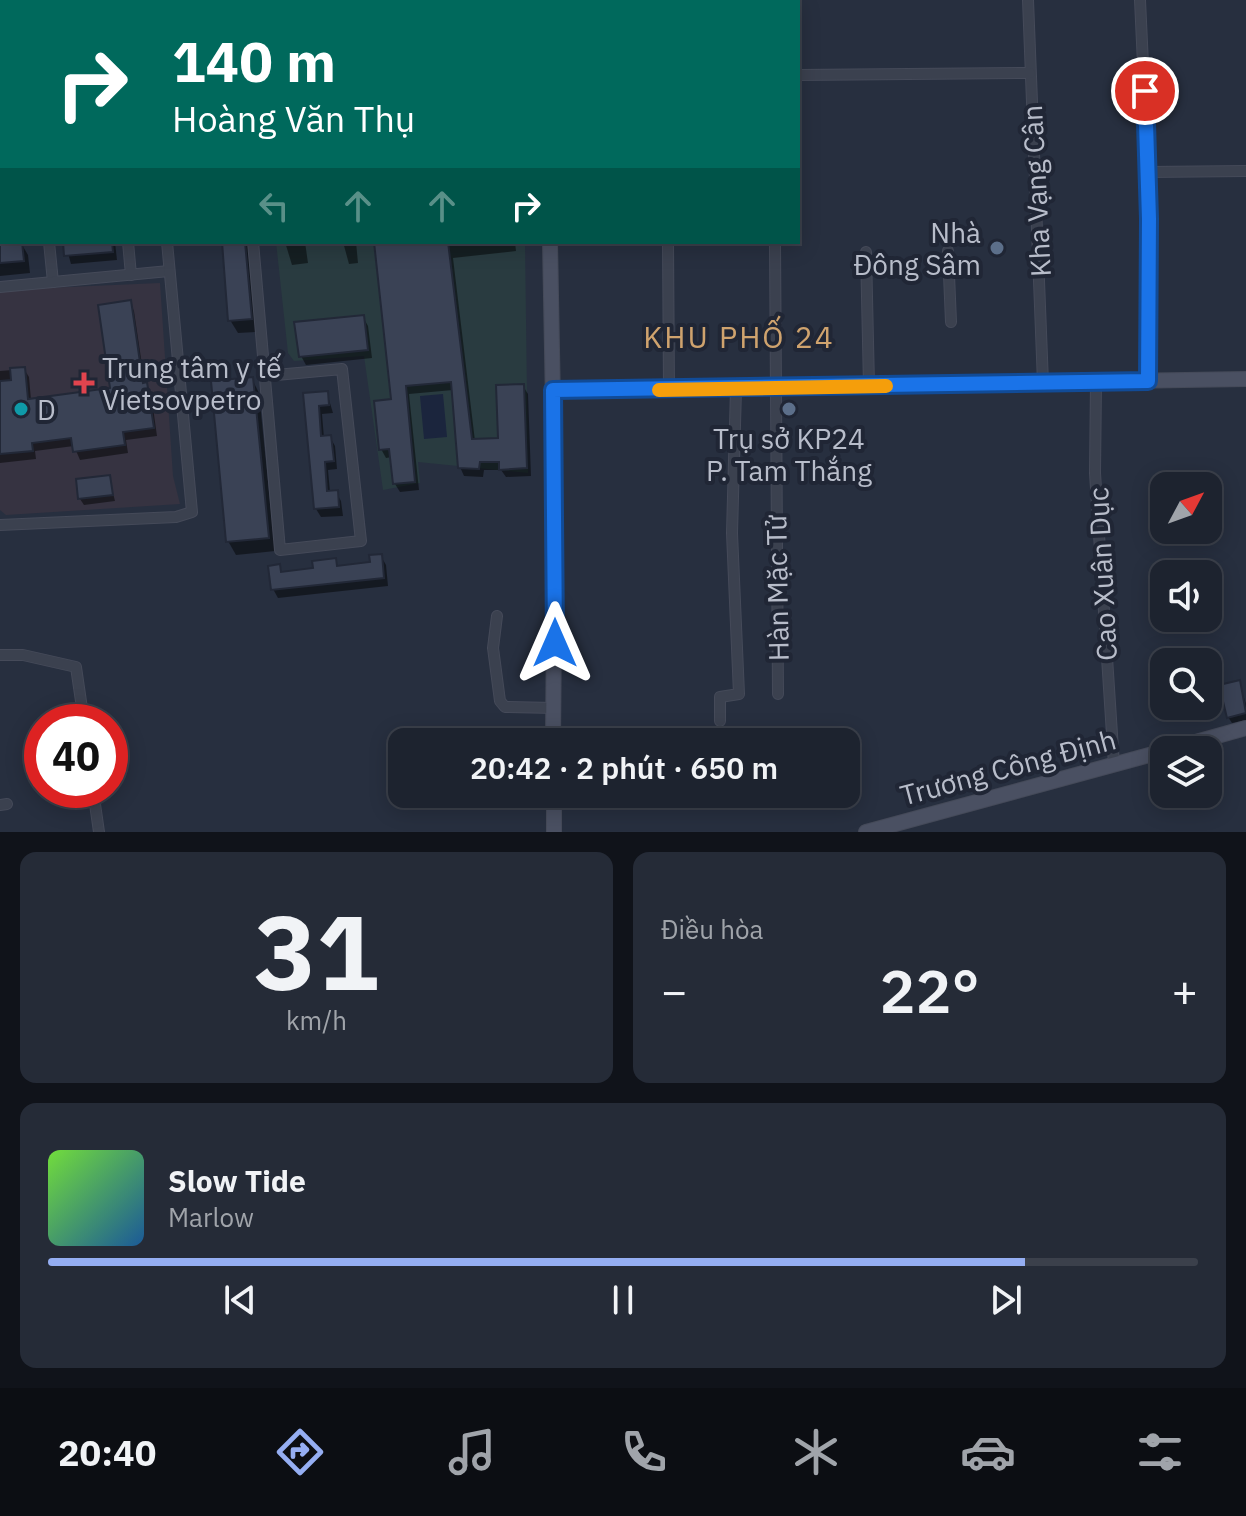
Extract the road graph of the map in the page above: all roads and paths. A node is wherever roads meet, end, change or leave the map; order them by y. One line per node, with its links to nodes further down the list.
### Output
1 (1028, 0): 3 (street, Kha Vạng Cân)
2 (1140, 0): 6 (street)
3 (1030, 73): 4 (street); 25 (street, Kha Vạng Cân)
4 (800, 75)
5 (1246, 171): 6 (street)
6 (1148, 172): 23 (street)
7 (49, 244): 18 (street)
8 (128, 244): 17 (street)
9 (167, 244): 16 (street)
10 (253, 244): 21 (street)
11 (550, 244): 29 (street)
12 (668, 244): 30 (street)
13 (775, 244): 27 (street, Hàn Mặc Tử)
14 (948, 251): 20 (street)
15 (866, 252): 26 (street)
16 (169, 271): 17 (street); 31 (street)
17 (131, 275): 18 (street)
18 (53, 282): 19 (street)
19 (0, 287)
20 (951, 322)
21 (265, 376): 21 (street)
22 (1246, 379): 23 (street)
23 (1148, 381): 24 (street)
24 (1096, 382): 25 (street); 42 (street, Cao Xuân Dục)
25 (1043, 383): 26 (street)
26 (869, 386): 27 (street)
27 (774, 388): 28 (street); 34 (street, Hàn Mặc Tử)
28 (736, 389): 30 (street); 37 (street)
29 (553, 390): 30 (street); 36 (street)
30 (669, 390)
31 (0, 525)
32 (497, 616): 36 (street)
33 (0, 655): 35 (street)
34 (778, 694)
35 (81, 704)
36 (554, 708): 38 (street)
37 (720, 721)
38 (553, 728)
39 (1246, 728): 40 (street, Trương Công Định)
40 (1217, 736)
41 (1150, 754): 42 (street, Trương Công Định)
42 (1114, 765): 47 (street, Trương Công Định)
43 (96, 808): 45 (street)
44 (554, 808): 46 (street)
45 (99, 832)
46 (554, 832)
47 (866, 832)

